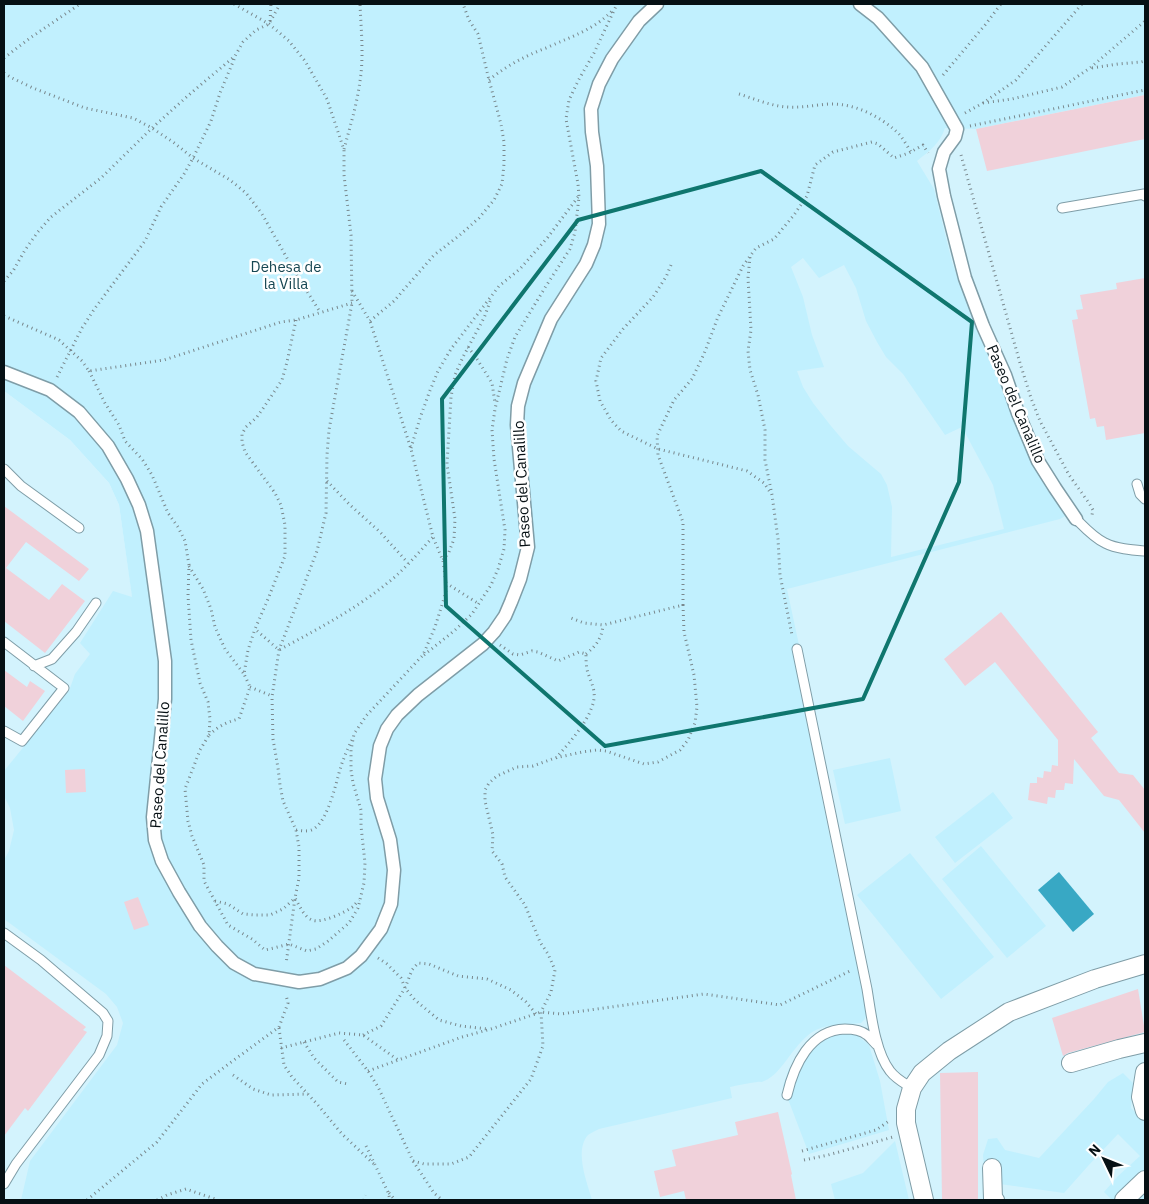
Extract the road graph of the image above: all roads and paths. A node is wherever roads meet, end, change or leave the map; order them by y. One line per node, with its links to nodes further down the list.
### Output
1 (80, 4): 15 (path)
2 (234, 4): 13 (path)
3 (271, 4): 13 (path)
4 (280, 4): 13 (path)
5 (360, 4): 26 (path)
6 (463, 4): 19 (path)
7 (657, 4): 69 (street, Paseo del Canalillo)
8 (860, 4): 20 (street)
9 (1001, 4): 20 (path)
10 (1082, 4): 23 (path)
11 (615, 8): 19 (path)
12 (1145, 21): 17 (path)
13 (269, 24): 14 (path); 26 (path)
14 (235, 56): 24 (path); 27 (path)
15 (4, 58)
16 (1145, 61): 17 (path)
17 (1090, 68): 23 (path)
18 (4, 73): 24 (path)
19 (488, 80): 40 (path)
20 (933, 86): 25 (street)
21 (1145, 90): 25 (path)
22 (739, 94): 31 (path)
23 (983, 104): 25 (path)
24 (152, 128): 27 (path); 33 (path)
25 (955, 128): 54 (street, Paseo del Canalillo); 54 (path, Paseo del Canalillo)
26 (344, 150): 34 (path)
27 (193, 158): 37 (path); 42 (path)
28 (1145, 196): 30 (lane)
29 (579, 197): 35 (path)
30 (1062, 208)
31 (750, 256): 48 (path); 52 (path)
32 (671, 265): 48 (path)
33 (4, 281)
34 (352, 290): 36 (path); 40 (path)
35 (492, 295): 41 (path); 47 (path)
36 (352, 302): 37 (path); 50 (path)
37 (320, 312): 39 (path)
38 (4, 316): 42 (path)
39 (296, 320): 43 (path); 67 (path)
40 (370, 321): 47 (path)
41 (468, 347): 46 (path); 58 (path)
42 (71, 350): 43 (path); 45 (path)
43 (89, 370): 60 (path)
44 (4, 372): 45 (street, Paseo del Canalillo)
45 (50, 390): 91 (street, Paseo del Canalillo)
46 (495, 409)
47 (411, 449): 56 (path)
48 (658, 449): 52 (path); 64 (path)
49 (4, 469): 55 (lane)
50 (327, 480): 59 (path); 72 (path)
51 (1136, 484): 53 (lane)
52 (772, 495): 68 (path)
53 (1145, 499)
54 (1076, 519): 57 (lane)
55 (79, 528)
56 (432, 537): 58 (path); 59 (path)
57 (1145, 551)
58 (442, 561): 61 (path)
59 (408, 564): 72 (path)
60 (189, 565): 75 (path); 80 (path)
61 (446, 583): 63 (path); 79 (path)
62 (96, 603): 74 (lane)
63 (479, 604)
64 (683, 605): 66 (path); 81 (path)
65 (571, 618): 66 (path)
66 (602, 625): 73 (path)
67 (255, 630): 72 (path); 75 (path)
68 (792, 636)
69 (489, 637): 73 (path); 88 (street, Paseo del Canalillo)
70 (4, 642): 74 (lane)
71 (797, 649): 90 (lane)
72 (279, 650): 77 (path)
73 (586, 654): 81 (path)
74 (34, 666): 78 (lane)
75 (244, 674): 76 (path)
76 (250, 686): 77 (path); 80 (path)
77 (272, 697): 82 (path)
78 (4, 731)
79 (354, 734): 82 (path); 84 (path)
80 (209, 735): 85 (path)
81 (556, 758): 93 (path)
82 (296, 830): 83 (path)
83 (295, 898): 84 (path); 85 (path); 87 (path)
84 (360, 898): 87 (path)
85 (214, 901): 87 (path)
86 (4, 933): 122 (lane)
87 (289, 944): 91 (path)
88 (366, 949): 91 (street, Paseo del Canalillo); 92 (path)
89 (1145, 964): 109 (street)
90 (862, 965): 93 (path); 102 (lane)
91 (284, 980): 95 (path)
92 (406, 988): 94 (path); 96 (path); 97 (path)
93 (541, 1012): 94 (path); 118 (path)
94 (536, 1014): 96 (path)
95 (279, 1028): 101 (path); 125 (path)
96 (492, 1029): 103 (path)
97 (363, 1035): 99 (path); 103 (path)
98 (344, 1040): 105 (path)
99 (304, 1042): 101 (path); 108 (path)
100 (1145, 1043): 104 (street)
101 (281, 1048): 110 (path)
102 (880, 1048): 109 (lane); 111 (lane)
103 (398, 1060): 105 (path)
104 (1071, 1063)
105 (368, 1071): 118 (path)
106 (1145, 1072): 113 (street)
107 (233, 1075): 110 (path)
108 (348, 1084)
109 (912, 1088): 112 (street)
110 (308, 1094): 119 (path)
111 (787, 1094)
112 (906, 1109): 116 (path); 132 (street)
113 (1145, 1111)
114 (897, 1136): 117 (path)
115 (366, 1146): 119 (path)
116 (802, 1151)
117 (804, 1160)
118 (413, 1161): 131 (path)
119 (376, 1166): 123 (path)
120 (992, 1168): 133 (street)
121 (1145, 1180): 134 (street)
122 (4, 1184)
123 (388, 1192): 129 (path); 130 (path)
124 (365, 1194): 128 (path)
125 (87, 1200)
126 (157, 1200): 127 (path)
127 (218, 1200)
128 (364, 1200)
129 (390, 1200)
130 (395, 1200)
131 (442, 1200)
132 (924, 1200)
133 (995, 1200)
134 (1124, 1200)

